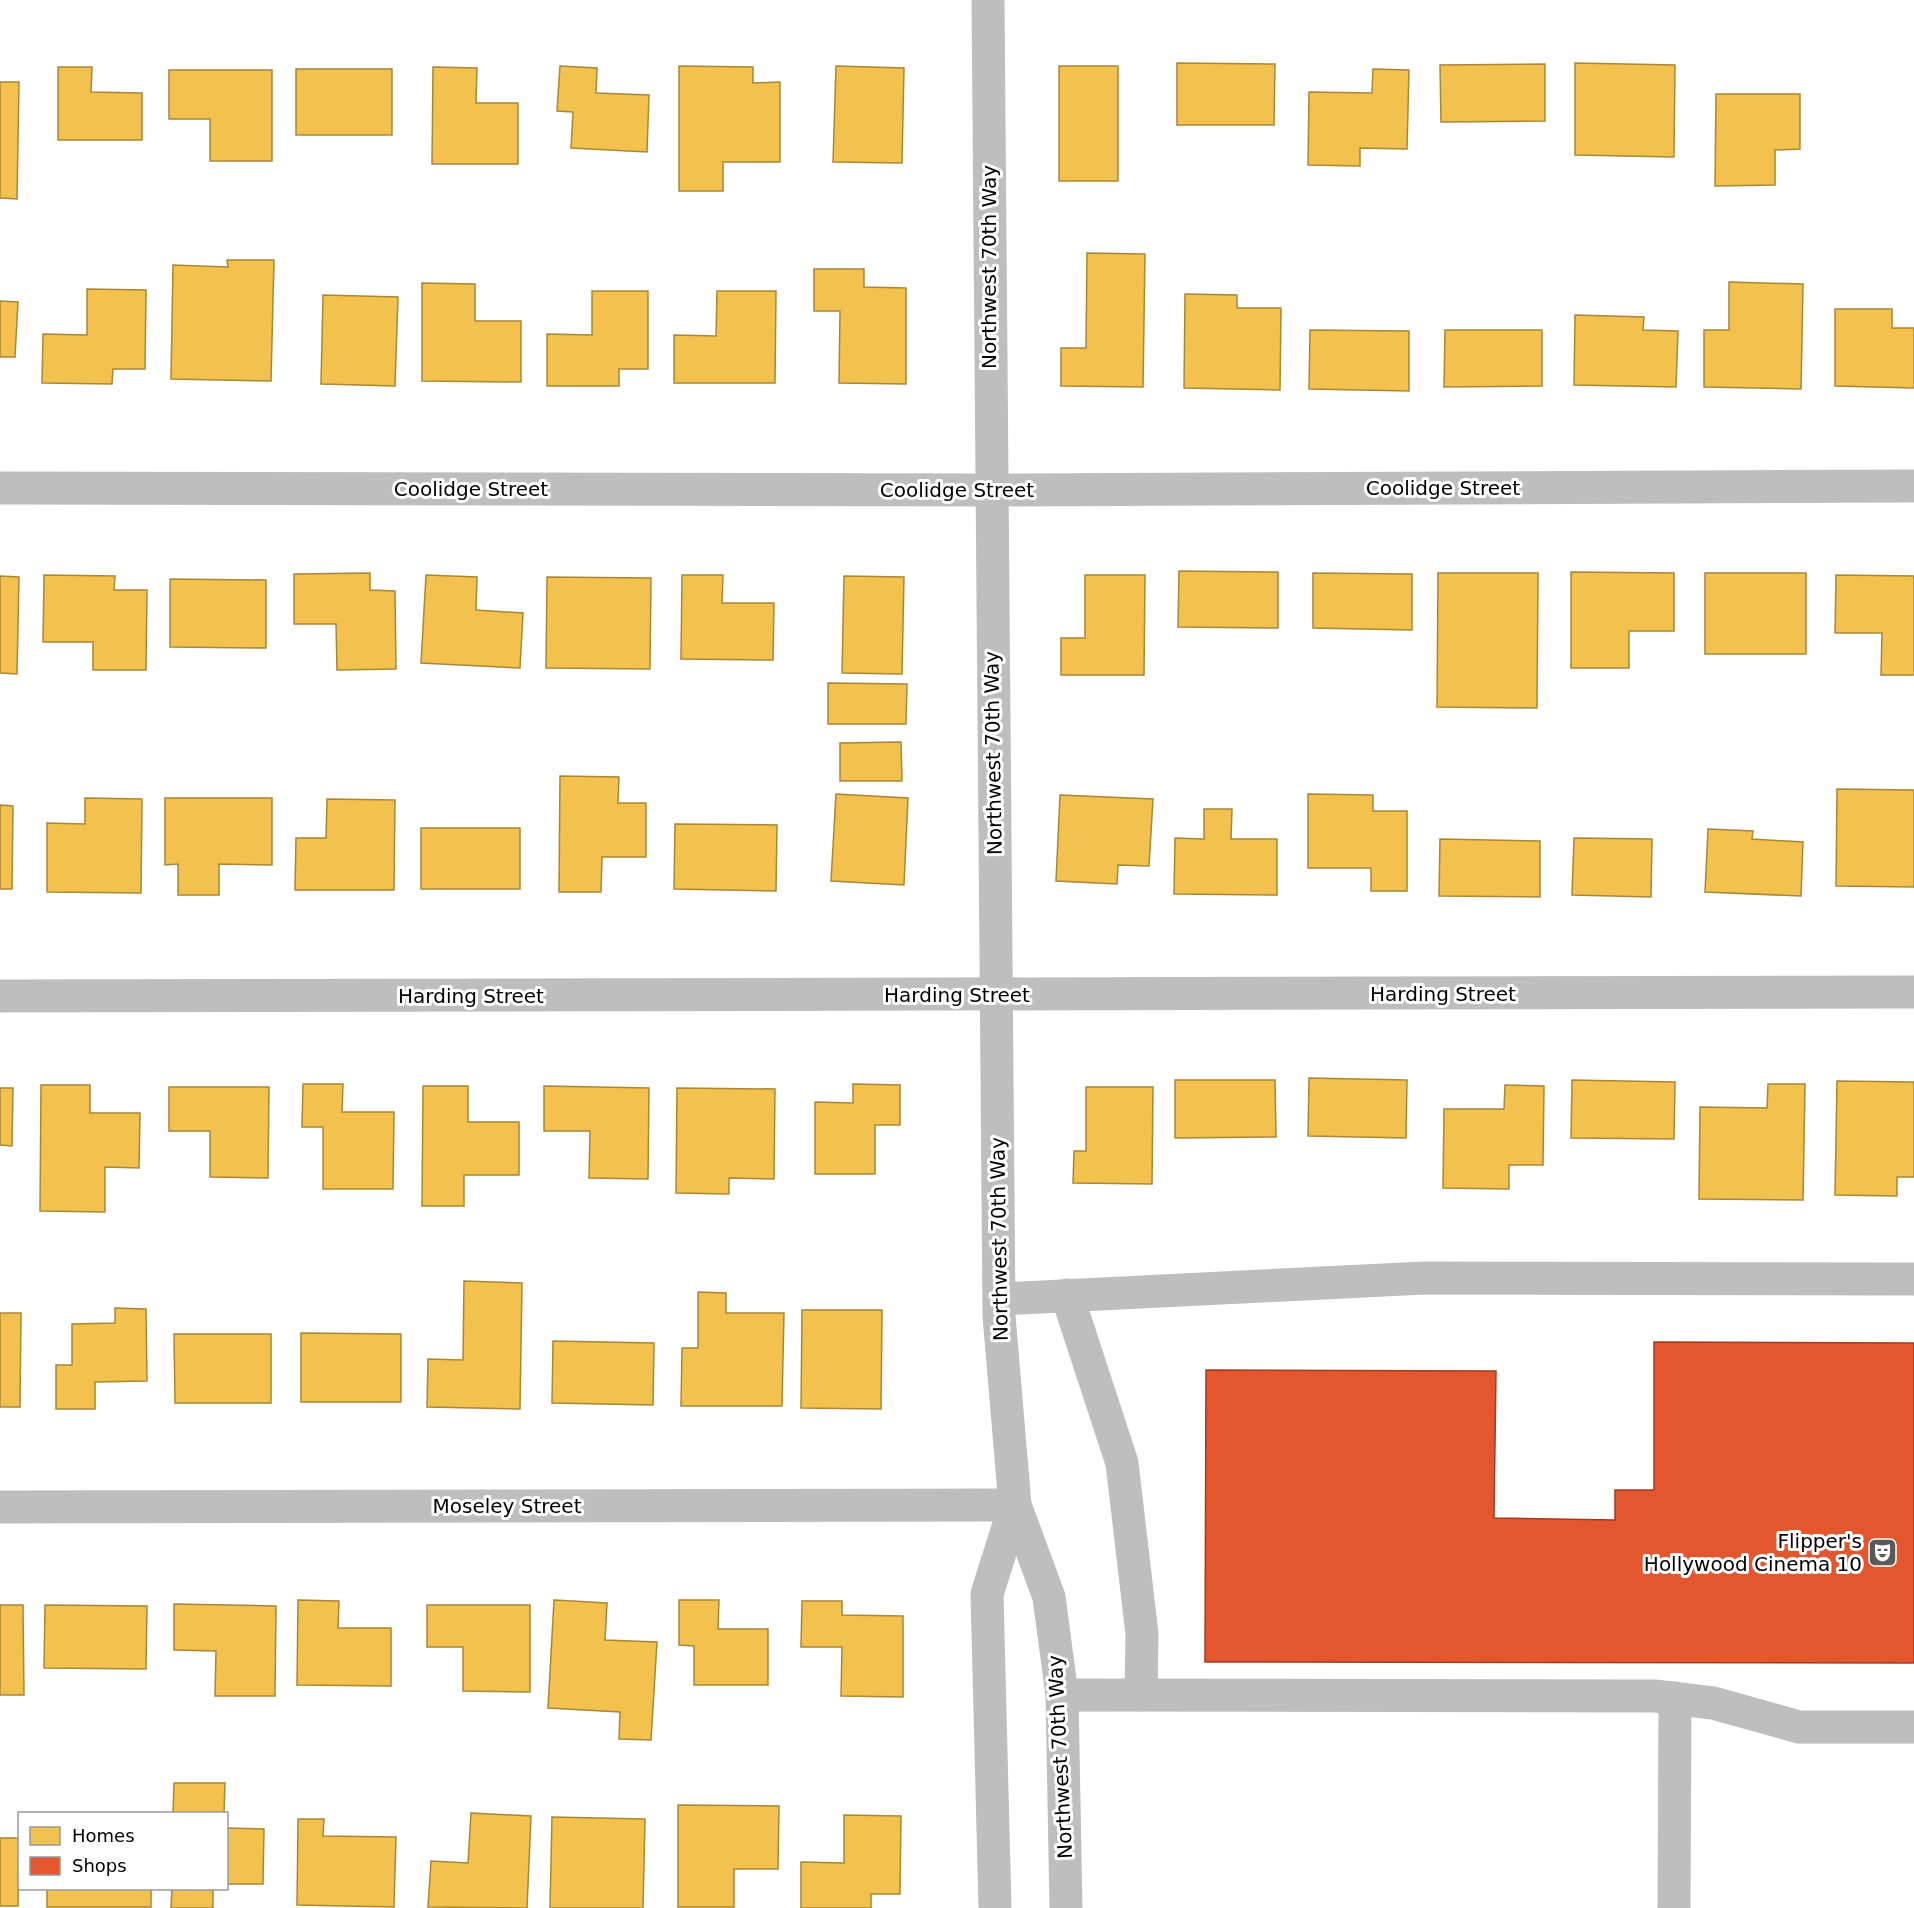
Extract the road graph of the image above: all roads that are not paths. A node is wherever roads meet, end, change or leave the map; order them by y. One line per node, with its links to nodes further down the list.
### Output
1 (987, 0): 4 (street, Northwest 70th Way)
2 (1914, 486): 4 (street, Coolidge Street)
3 (0, 488): 4 (street, Coolidge Street)
4 (990, 490): 6 (street, Northwest 70th Way)
5 (1914, 992): 6 (street, Harding Street)
6 (995, 995): 7 (street, Harding Street); 10 (street, Northwest 70th Way)
7 (0, 996)
8 (1914, 1279): 9 (street)
9 (1067, 1296): 10 (street); 14 (street)
10 (999, 1299): 11 (street, Northwest 70th Way)
11 (1015, 1505): 12 (street, Moseley Street); 13 (street, Northwest 70th Way); 17 (street, Northwest 70th Way)
12 (0, 1507)
13 (1062, 1695): 14 (street); 18 (street, Northwest 70th Way)
14 (1141, 1695): 15 (street)
15 (1675, 1698): 16 (street); 19 (street)
16 (1914, 1727)
17 (995, 1908)
18 (1066, 1908)
19 (1674, 1908)

